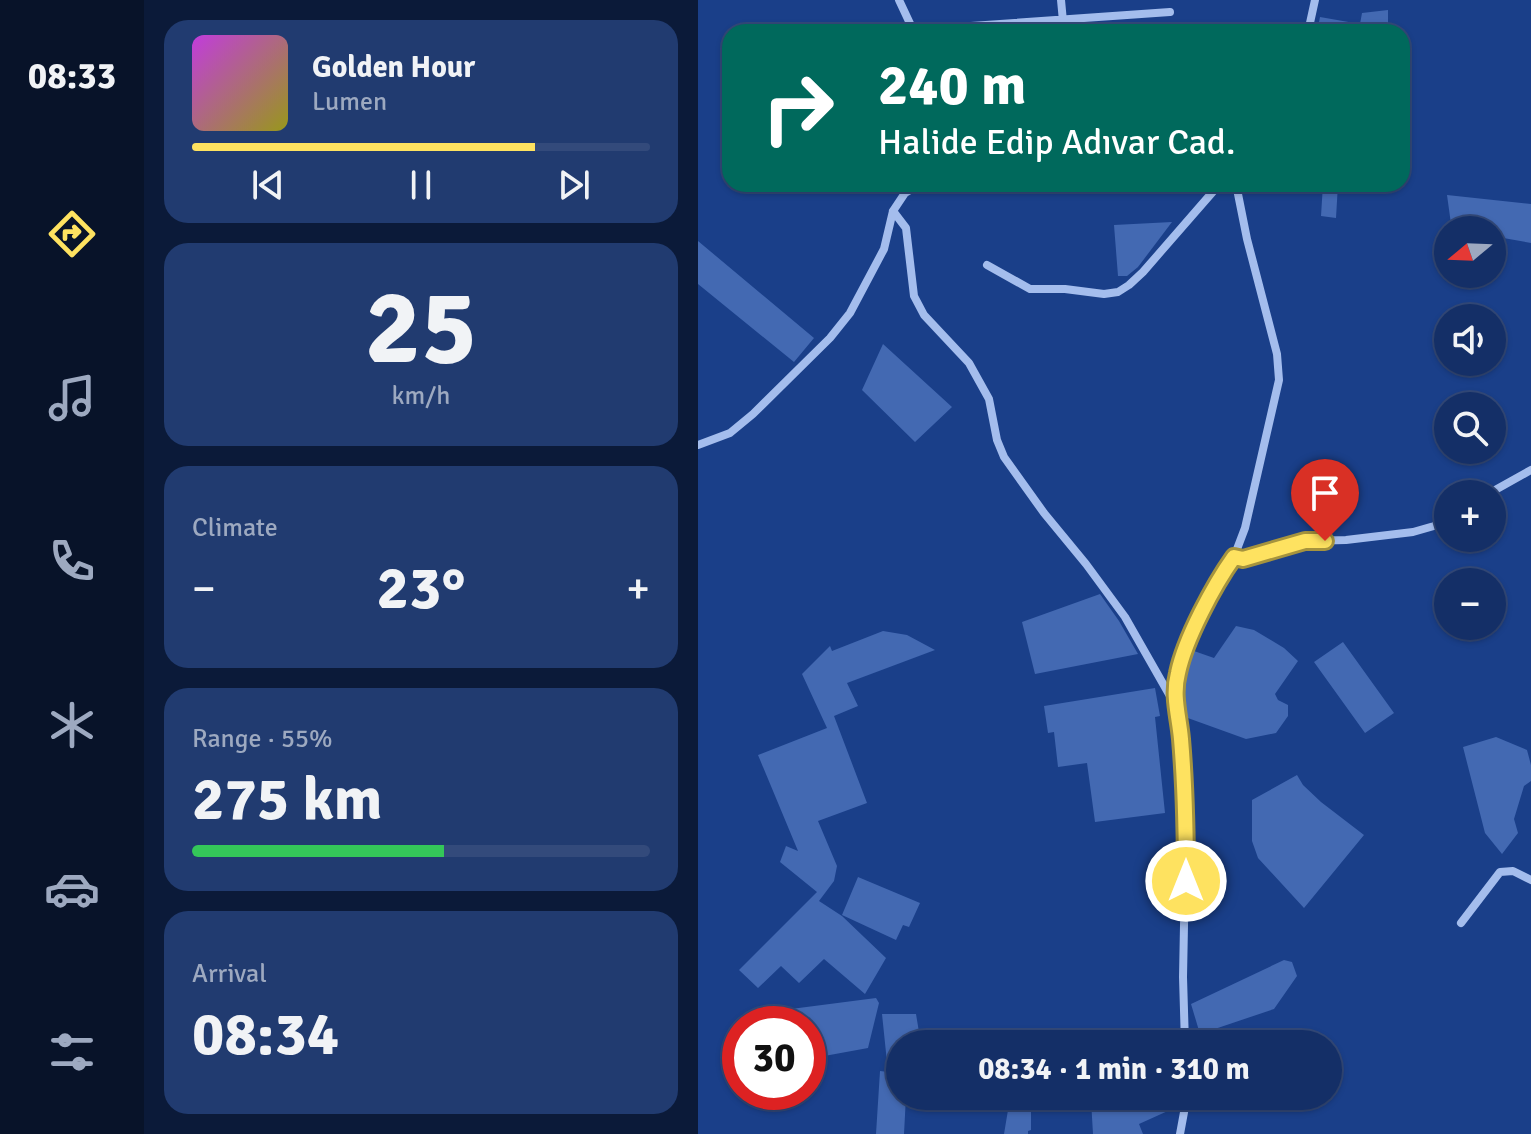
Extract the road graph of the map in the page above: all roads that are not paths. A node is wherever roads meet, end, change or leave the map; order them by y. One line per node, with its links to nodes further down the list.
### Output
1 (899, 0): 6 (street)
2 (1061, 0): 5 (street)
3 (1315, 0): 9 (street)
4 (1170, 12): 5 (street)
5 (1063, 19): 7 (street); 8 (street)
6 (911, 24)
7 (1001, 24)
8 (1063, 24)
9 (1310, 24)
10 (907, 192): 13 (street)
11 (1213, 192): 14 (street)
12 (1238, 192): 19 (street)
13 (893, 211): 15 (street); 20 (street)
14 (987, 265)
15 (698, 445)
16 (1531, 470): 17 (street)
17 (1506, 484)
18 (1434, 526): 19 (street)
19 (1234, 557): 20 (street)
20 (1175, 704): 23 (street)
21 (1531, 880): 22 (street)
22 (1461, 923)
23 (1185, 1030)
24 (1184, 1110): 25 (street)
25 (1180, 1134)

